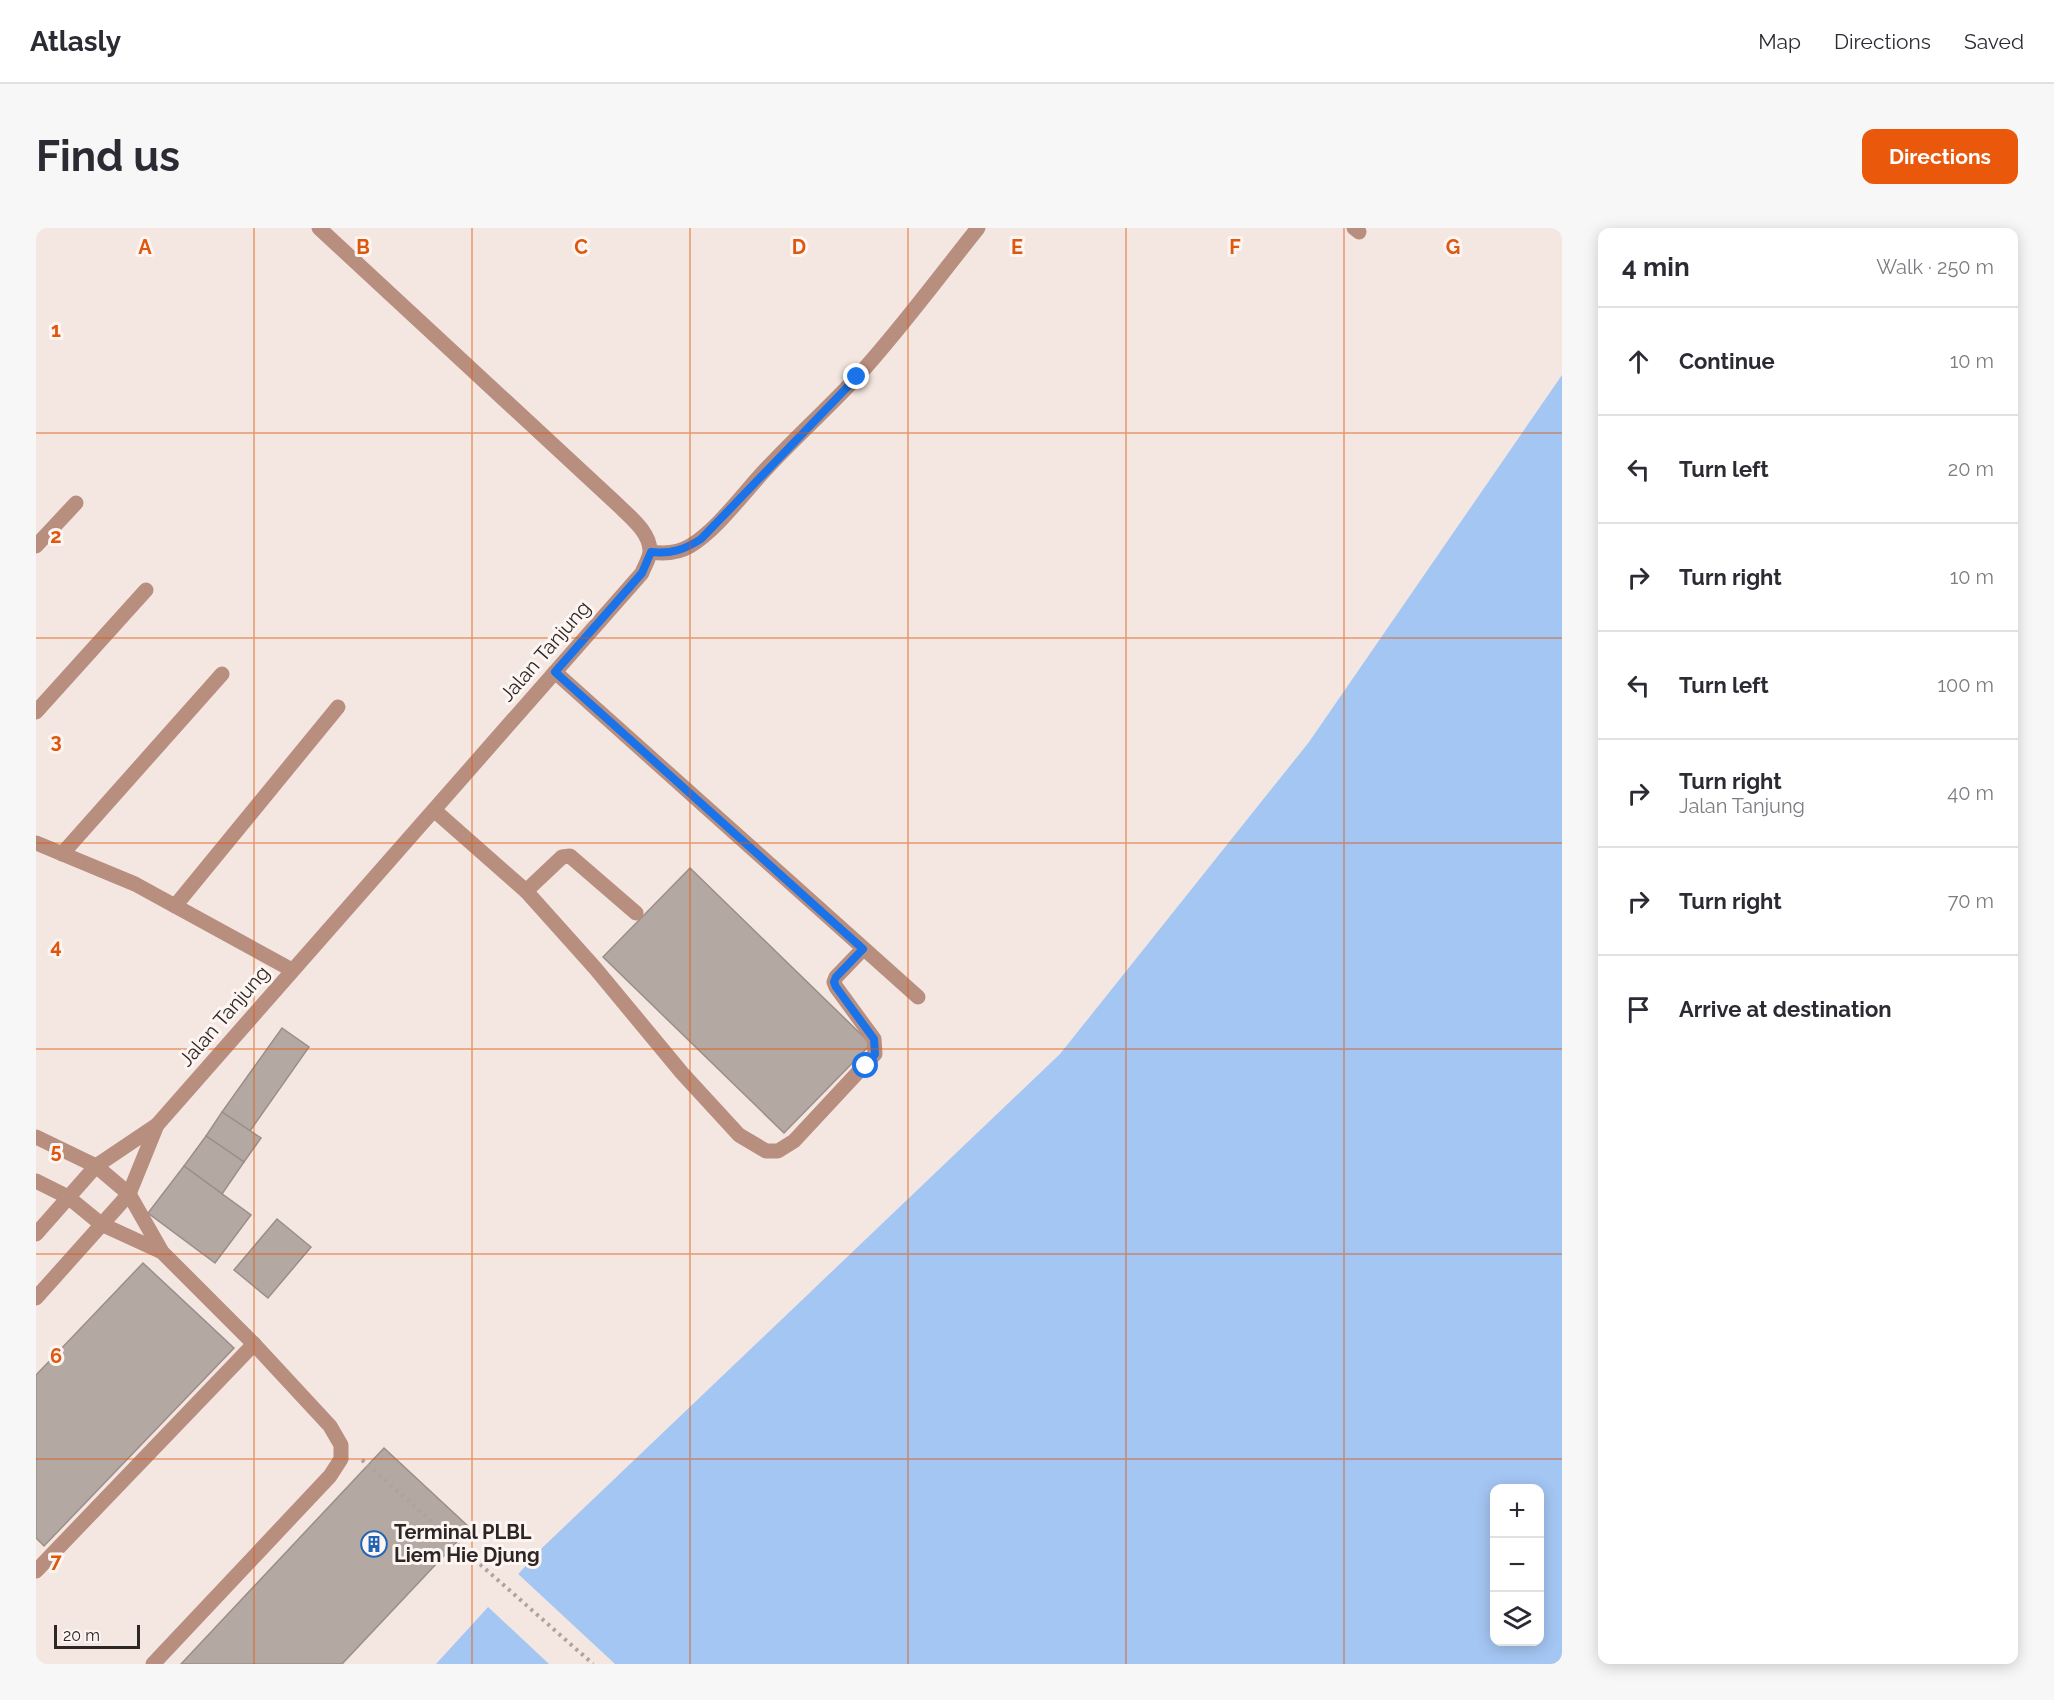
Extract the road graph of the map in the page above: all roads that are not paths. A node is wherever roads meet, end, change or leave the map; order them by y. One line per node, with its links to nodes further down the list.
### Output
1 (319, 228): 5 (street)
2 (978, 228): 5 (street)
3 (75, 502): 4 (street)
4 (36, 546)
5 (651, 552): 7 (street, Jalan Tanjung)
6 (146, 590): 10 (street)
7 (555, 672): 11 (street, Jalan Tanjung); 17 (street)
8 (222, 674): 13 (street)
9 (338, 707): 15 (street)
10 (36, 712)
11 (434, 810): 14 (street); 18 (street, Jalan Tanjung)
12 (36, 843): 13 (street)
13 (62, 854): 15 (street)
14 (526, 891): 16 (street); 17 (street)
15 (175, 906): 18 (street)
16 (636, 912)
17 (863, 949): 19 (street)
18 (292, 970): 20 (street, Jalan Tanjung)
19 (918, 997)
20 (157, 1125): 22 (street); 24 (street)
21 (36, 1137): 22 (street)
22 (96, 1166): 24 (street); 25 (street)
23 (36, 1181): 25 (street)
24 (129, 1194): 26 (street); 28 (street)
25 (68, 1197): 26 (street); 27 (street)
26 (101, 1224): 28 (street); 29 (street)
27 (36, 1234)
28 (162, 1252): 30 (street)
29 (36, 1298)
30 (254, 1344): 31 (street); 32 (street)
31 (36, 1571)
32 (153, 1664)

